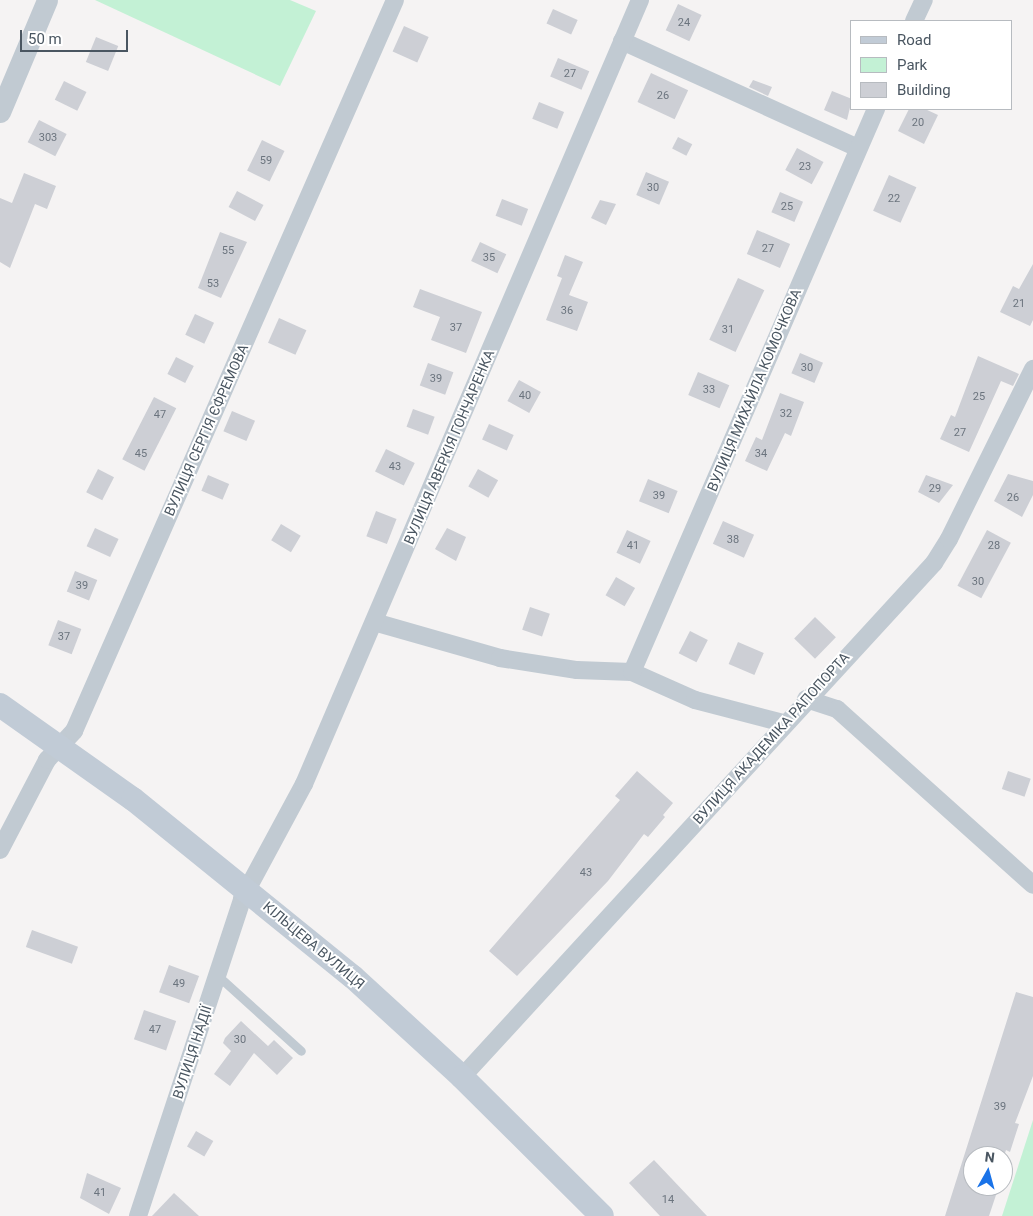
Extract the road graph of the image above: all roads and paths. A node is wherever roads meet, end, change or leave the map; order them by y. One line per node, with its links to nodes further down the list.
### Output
1 (47, 0): 8 (street)
2 (395, 0): 16 (street, ВУЛИЦЯ СЕРГІЯ ЄФРЕМОВА)
3 (640, 0): 6 (street, ВУЛИЦЯ АВЕРКІЯ ГОНЧАРЕНКА)
4 (924, 0): 5 (street)
5 (914, 20)
6 (622, 41): 9 (street); 11 (street, ВУЛИЦЯ АВЕРКІЯ ГОНЧАРЕНКА)
7 (876, 110): 9 (street, ВУЛИЦЯ МИХАЙЛА КОМОЧКОВА)
8 (0, 112)
9 (858, 148): 12 (street, ВУЛИЦЯ МИХАЙЛА КОМОЧКОВА)
10 (1033, 368): 13 (street, ВУЛИЦЯ АКАДЕМІКА РАПОПОРТА)
11 (374, 622): 12 (street); 19 (street, ВУЛИЦЯ АВЕРКІЯ ГОНЧАРЕНКА)
12 (632, 672): 15 (street)
13 (806, 699): 15 (street, ВУЛИЦЯ АКАДЕМІКА РАПОПОРТА); 18 (street)
14 (0, 705): 16 (main road, КІЛЬЦЕВА ВУЛИЦЯ)
15 (783, 723): 22 (street, ВУЛИЦЯ АКАДЕМІКА РАПОПОРТА)
16 (58, 746): 17 (street, ВУЛИЦЯ СЕРГІЯ ЄФРЕМОВА); 19 (main road, КІЛЬЦЕВА ВУЛИЦЯ)
17 (0, 850)
18 (1033, 885)
19 (249, 890): 20 (street, ВУЛИЦЯ НАДІЇ); 22 (main road, КІЛЬЦЕВА ВУЛИЦЯ)
20 (217, 974): 21 (lane); 23 (street, ВУЛИЦЯ НАДІЇ)
21 (301, 1051)
22 (462, 1077): 24 (main road, КІЛЬЦЕВА ВУЛИЦЯ)
23 (138, 1216)
24 (602, 1216)

